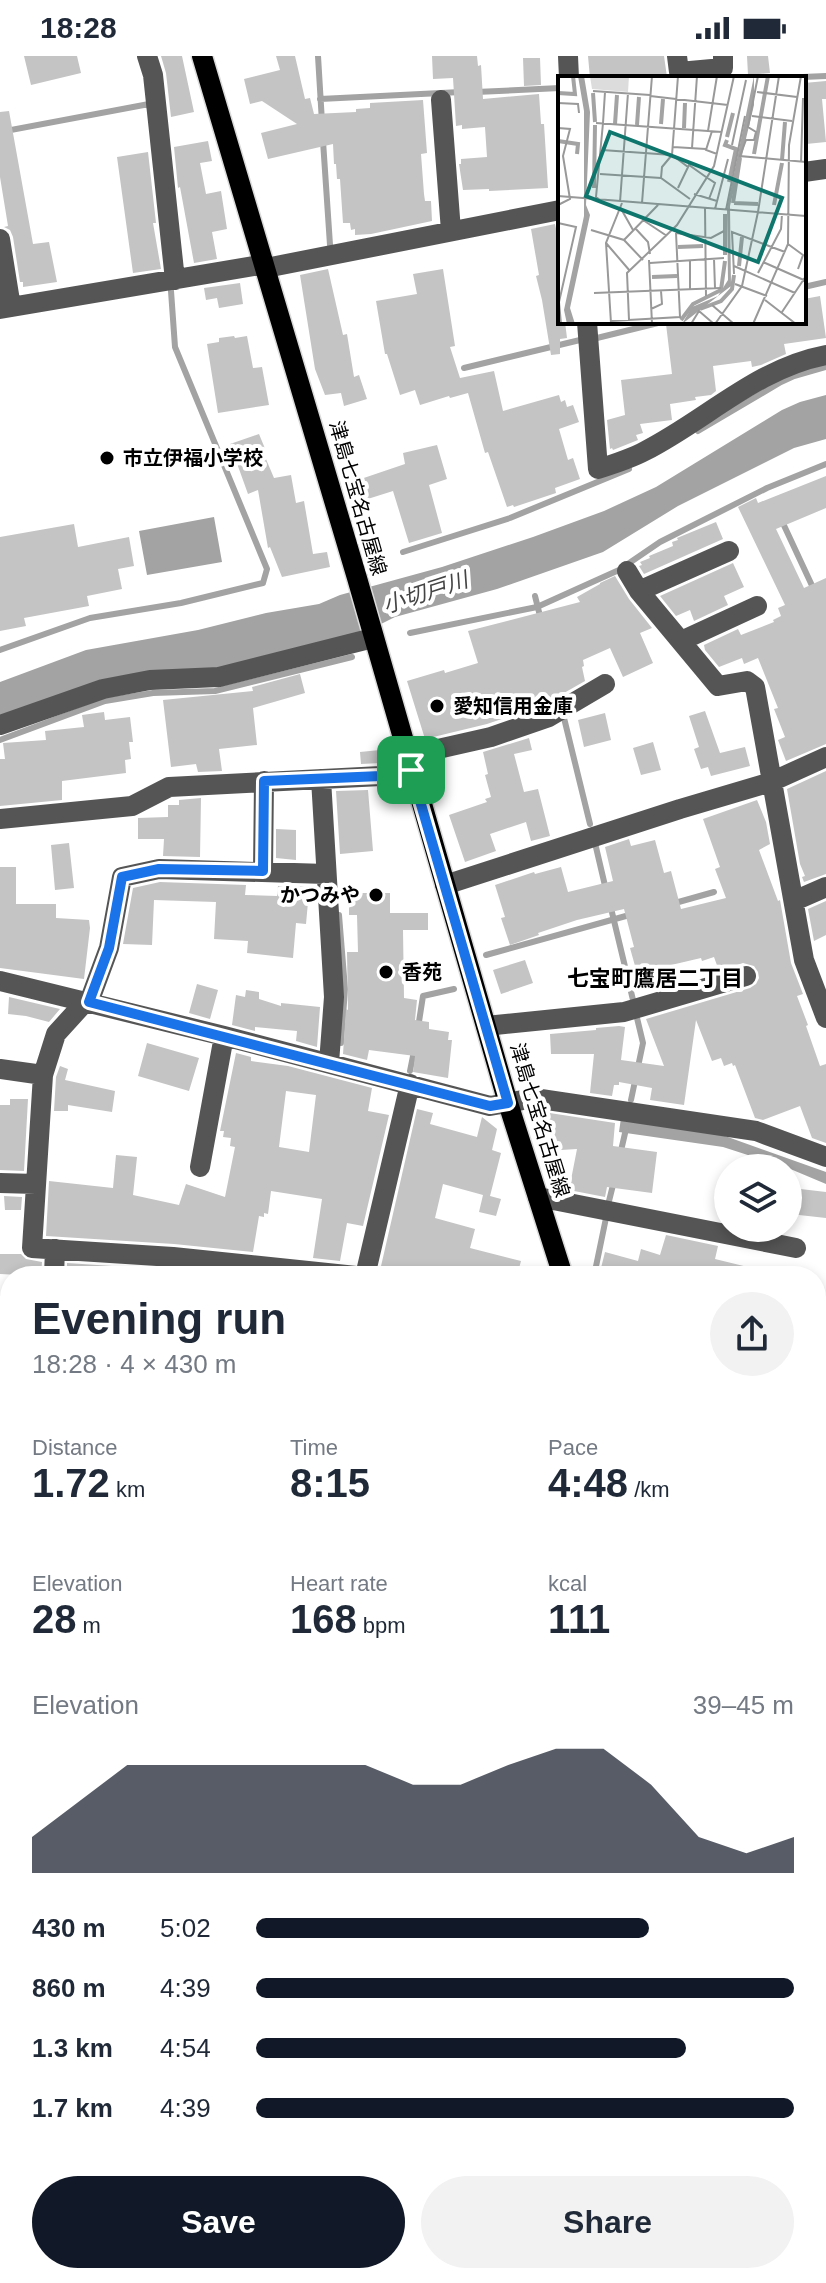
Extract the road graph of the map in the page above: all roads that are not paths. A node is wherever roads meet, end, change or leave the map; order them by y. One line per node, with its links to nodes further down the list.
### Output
1 (147, 56): 14 (street)
2 (202, 56): 13 (main road, 津島七宝名古屋線)
3 (568, 56): 6 (street)
4 (677, 56): 5 (street)
5 (723, 56)
6 (569, 76)
7 (441, 100): 11 (street)
8 (826, 169): 9 (street)
9 (806, 172)
10 (558, 210): 11 (street)
11 (451, 231): 13 (street)
12 (0, 239): 15 (street)
13 (265, 266): 14 (street); 22 (main road, 津島七宝名古屋線)
14 (175, 280): 15 (street)
15 (6, 308)
16 (587, 324): 17 (street)
17 (826, 355)
18 (729, 551): 20 (street)
19 (627, 571): 20 (street)
20 (639, 591): 23 (street)
21 (757, 606): 23 (street)
22 (372, 636): 25 (street); 27 (main road, 津島七宝名古屋線)
23 (681, 641): 30 (street)
24 (605, 684): 27 (street)
25 (0, 725)
26 (826, 757): 30 (street)
27 (409, 763): 28 (street); 34 (main road, 津島七宝名古屋線)
28 (321, 779): 29 (street); 33 (street)
29 (264, 781): 31 (street); 32 (street)
30 (771, 782): 34 (street); 36 (street)
31 (0, 819)
32 (263, 871): 33 (street); 39 (street)
33 (326, 874): 43 (street)
34 (445, 885): 41 (main road, 津島七宝名古屋線)
35 (826, 887): 36 (street)
36 (794, 901): 40 (street)
37 (746, 976): 41 (street)
38 (0, 981): 39 (street)
39 (88, 1002): 42 (street); 45 (street)
40 (826, 1018)
41 (486, 1026): 47 (main road, 津島七宝名古屋線)
42 (224, 1036): 43 (street); 49 (street)
43 (329, 1063): 46 (street)
44 (0, 1069): 45 (street)
45 (43, 1075): 51 (street)
46 (410, 1084): 47 (street); 57 (street)
47 (508, 1103): 48 (street); 52 (main road, 津島七宝名古屋線)
48 (826, 1157)
49 (200, 1167)
50 (0, 1183): 51 (street)
51 (36, 1184): 54 (street)
52 (538, 1197): 53 (street); 58 (main road, 津島七宝名古屋線)
53 (796, 1248)
54 (55, 1249): 55 (street); 56 (street)
55 (54, 1266)
56 (198, 1266)
57 (367, 1266)
58 (560, 1266)

